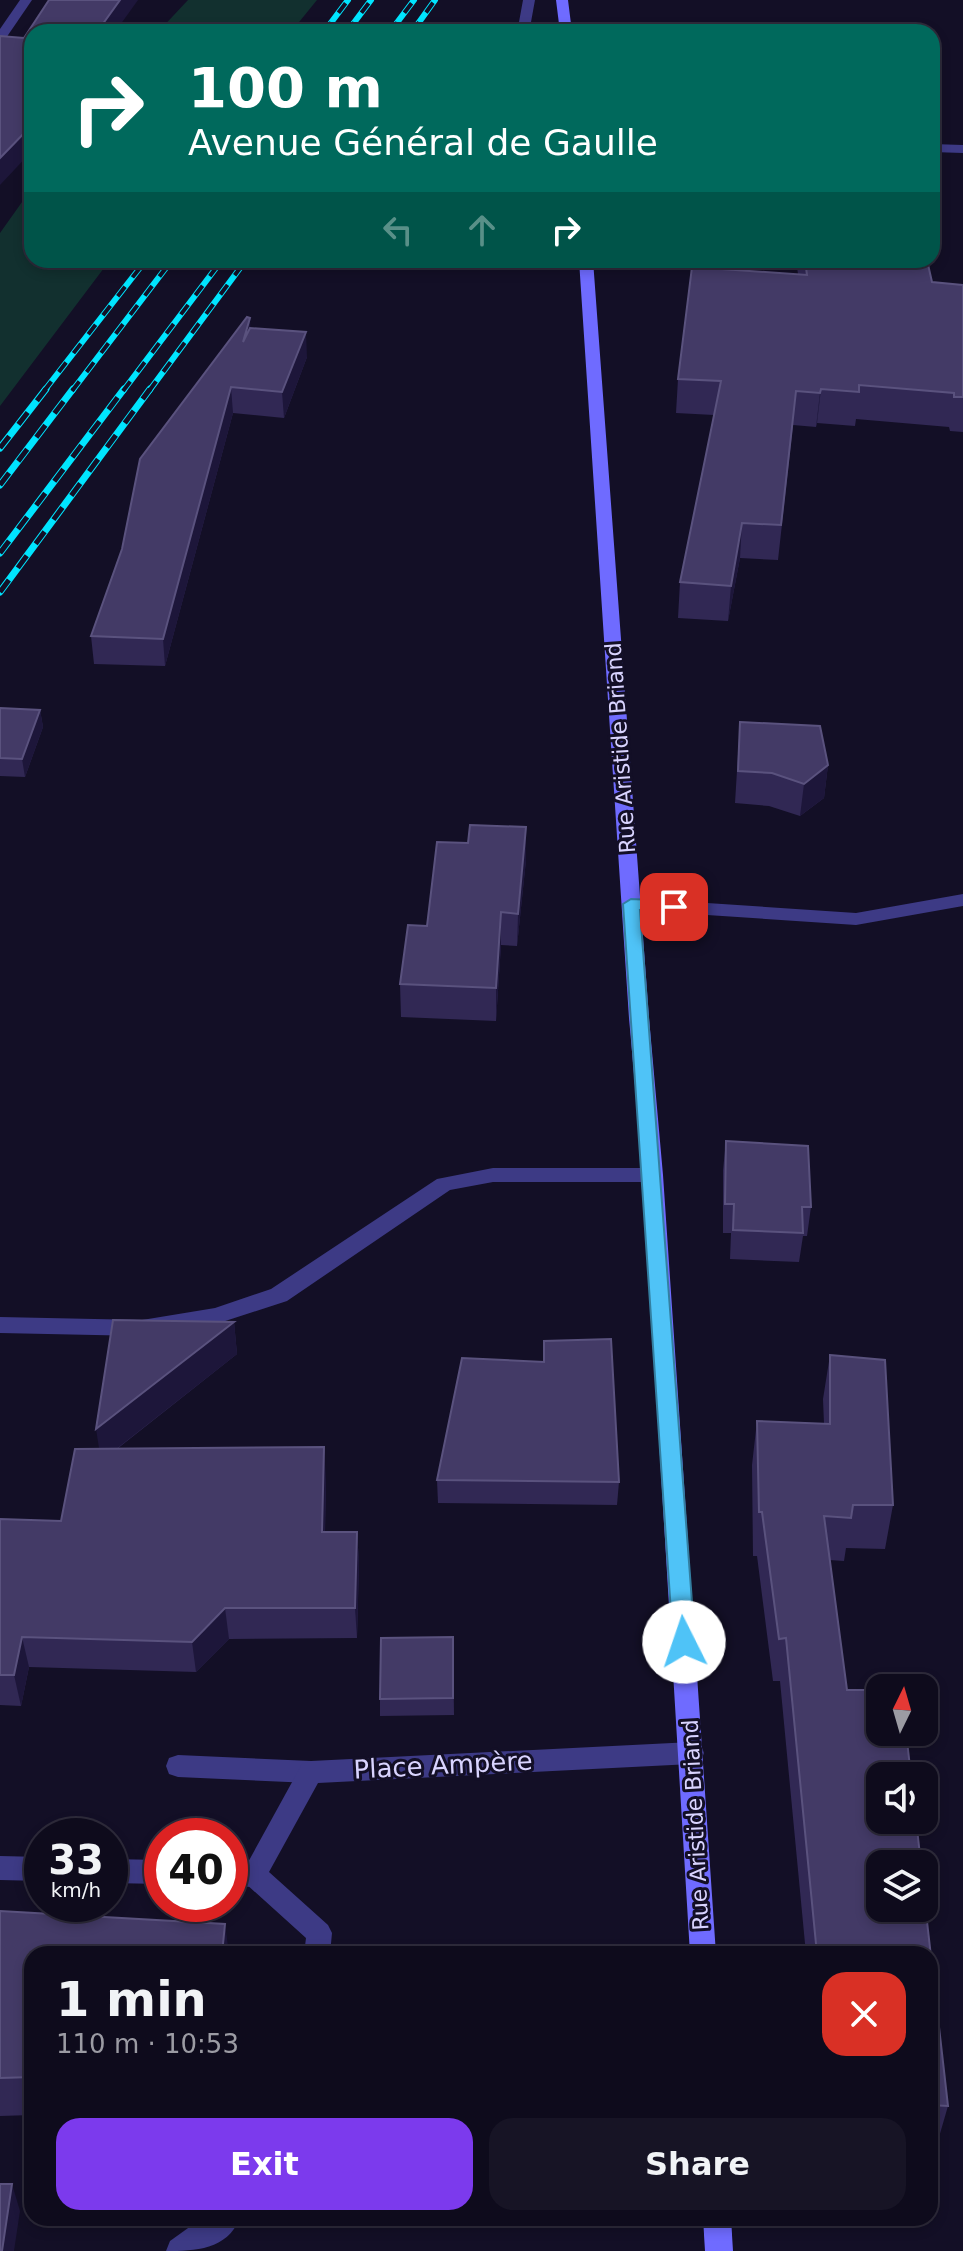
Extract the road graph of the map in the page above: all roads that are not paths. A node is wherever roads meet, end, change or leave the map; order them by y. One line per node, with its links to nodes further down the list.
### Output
1 (26, 0): 6 (street)
2 (529, 0): 4 (street)
3 (562, 0): 5 (street)
4 (524, 24)
5 (565, 24)
6 (0, 38)
7 (940, 148): 8 (street)
8 (963, 149)
9 (587, 268): 11 (street, Rue Aristide Briand)
10 (963, 900): 11 (street)
11 (631, 904): 12 (street, Rue Aristide Briand)
12 (653, 1175): 13 (street); 14 (street, Rue Aristide Briand)
13 (0, 1325)
14 (692, 1753): 16 (street, Place Ampère); 22 (street, Rue Aristide Briand)
15 (178, 1766): 16 (street, Place Ampère)
16 (311, 1772): 17 (street)
17 (248, 1865)
18 (0, 1868): 19 (street)
19 (24, 1869)
20 (248, 1879): 21 (street)
21 (318, 1946)
22 (703, 1946)
23 (215, 2226): 25 (street)
24 (717, 2226): 26 (street)
25 (180, 2251)
26 (719, 2251)

